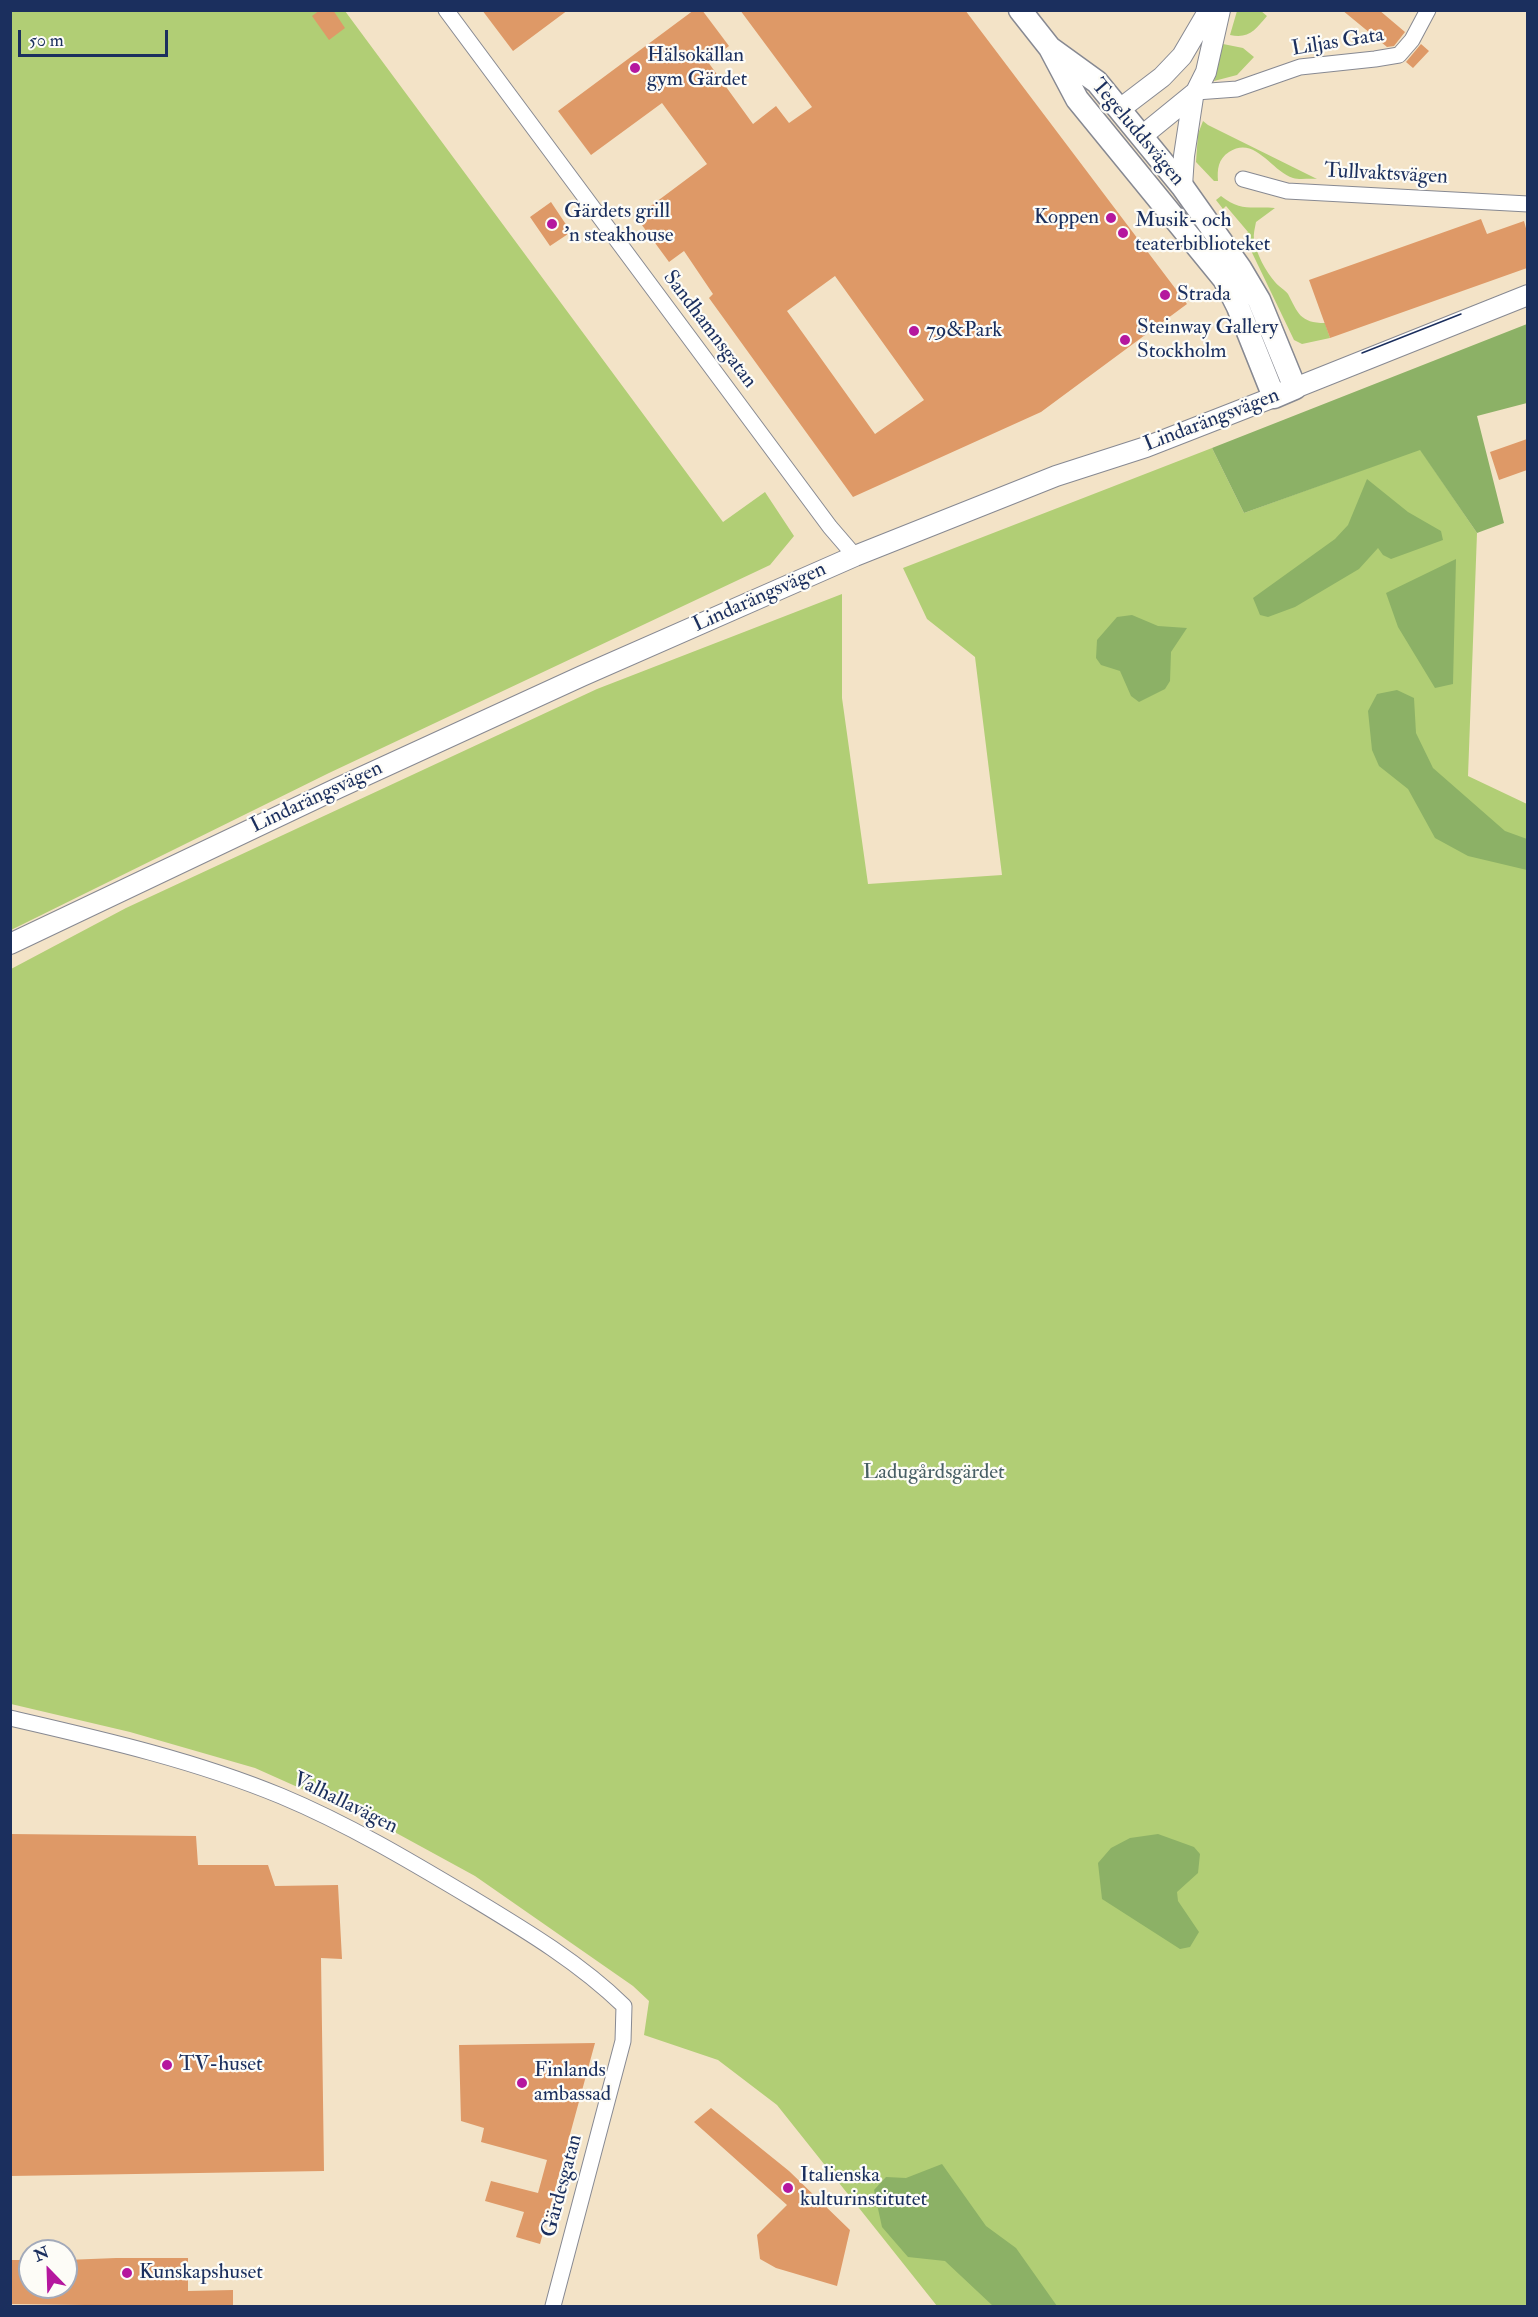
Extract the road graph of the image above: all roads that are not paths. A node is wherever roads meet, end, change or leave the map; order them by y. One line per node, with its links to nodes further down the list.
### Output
1 (446, 10): 18 (street, Sandhamnsgatan)
2 (1020, 10): 6 (main road, Tegeluddsvägen)
3 (1209, 10): 8 (street)
4 (1220, 10): 7 (street)
5 (1428, 10): 7 (street, Liljas Gata)
6 (1050, 48): 8 (main road, Tegeluddsvägen); 9 (main road, Tegeluddsvägen)
7 (1195, 94): 10 (street); 13 (street)
8 (1120, 109): 9 (main road); 10 (main road, Tegeluddsvägen)
9 (1099, 125): 11 (main road, Tegeluddsvägen)
10 (1142, 136): 11 (main road); 13 (main road, Tegeluddsvägen)
11 (1121, 151): 17 (main road, Tegeluddsvägen)
12 (1243, 179): 14 (street, Tullvaktsvägen)
13 (1182, 186): 16 (main road, Tegeluddsvägen)
14 (1527, 204)
15 (1527, 295): 16 (street, Lindarängsvägen)
16 (1295, 388): 17 (main road, Lindarängsvägen)
17 (1274, 397): 18 (street, Lindarängsvägen)
18 (855, 556): 19 (street, Lindarängsvägen)
19 (10, 944)
20 (10, 1718): 21 (street, Valhallavägen)
21 (624, 2006): 22 (street, Gärdesgatan)
22 (553, 2307)

